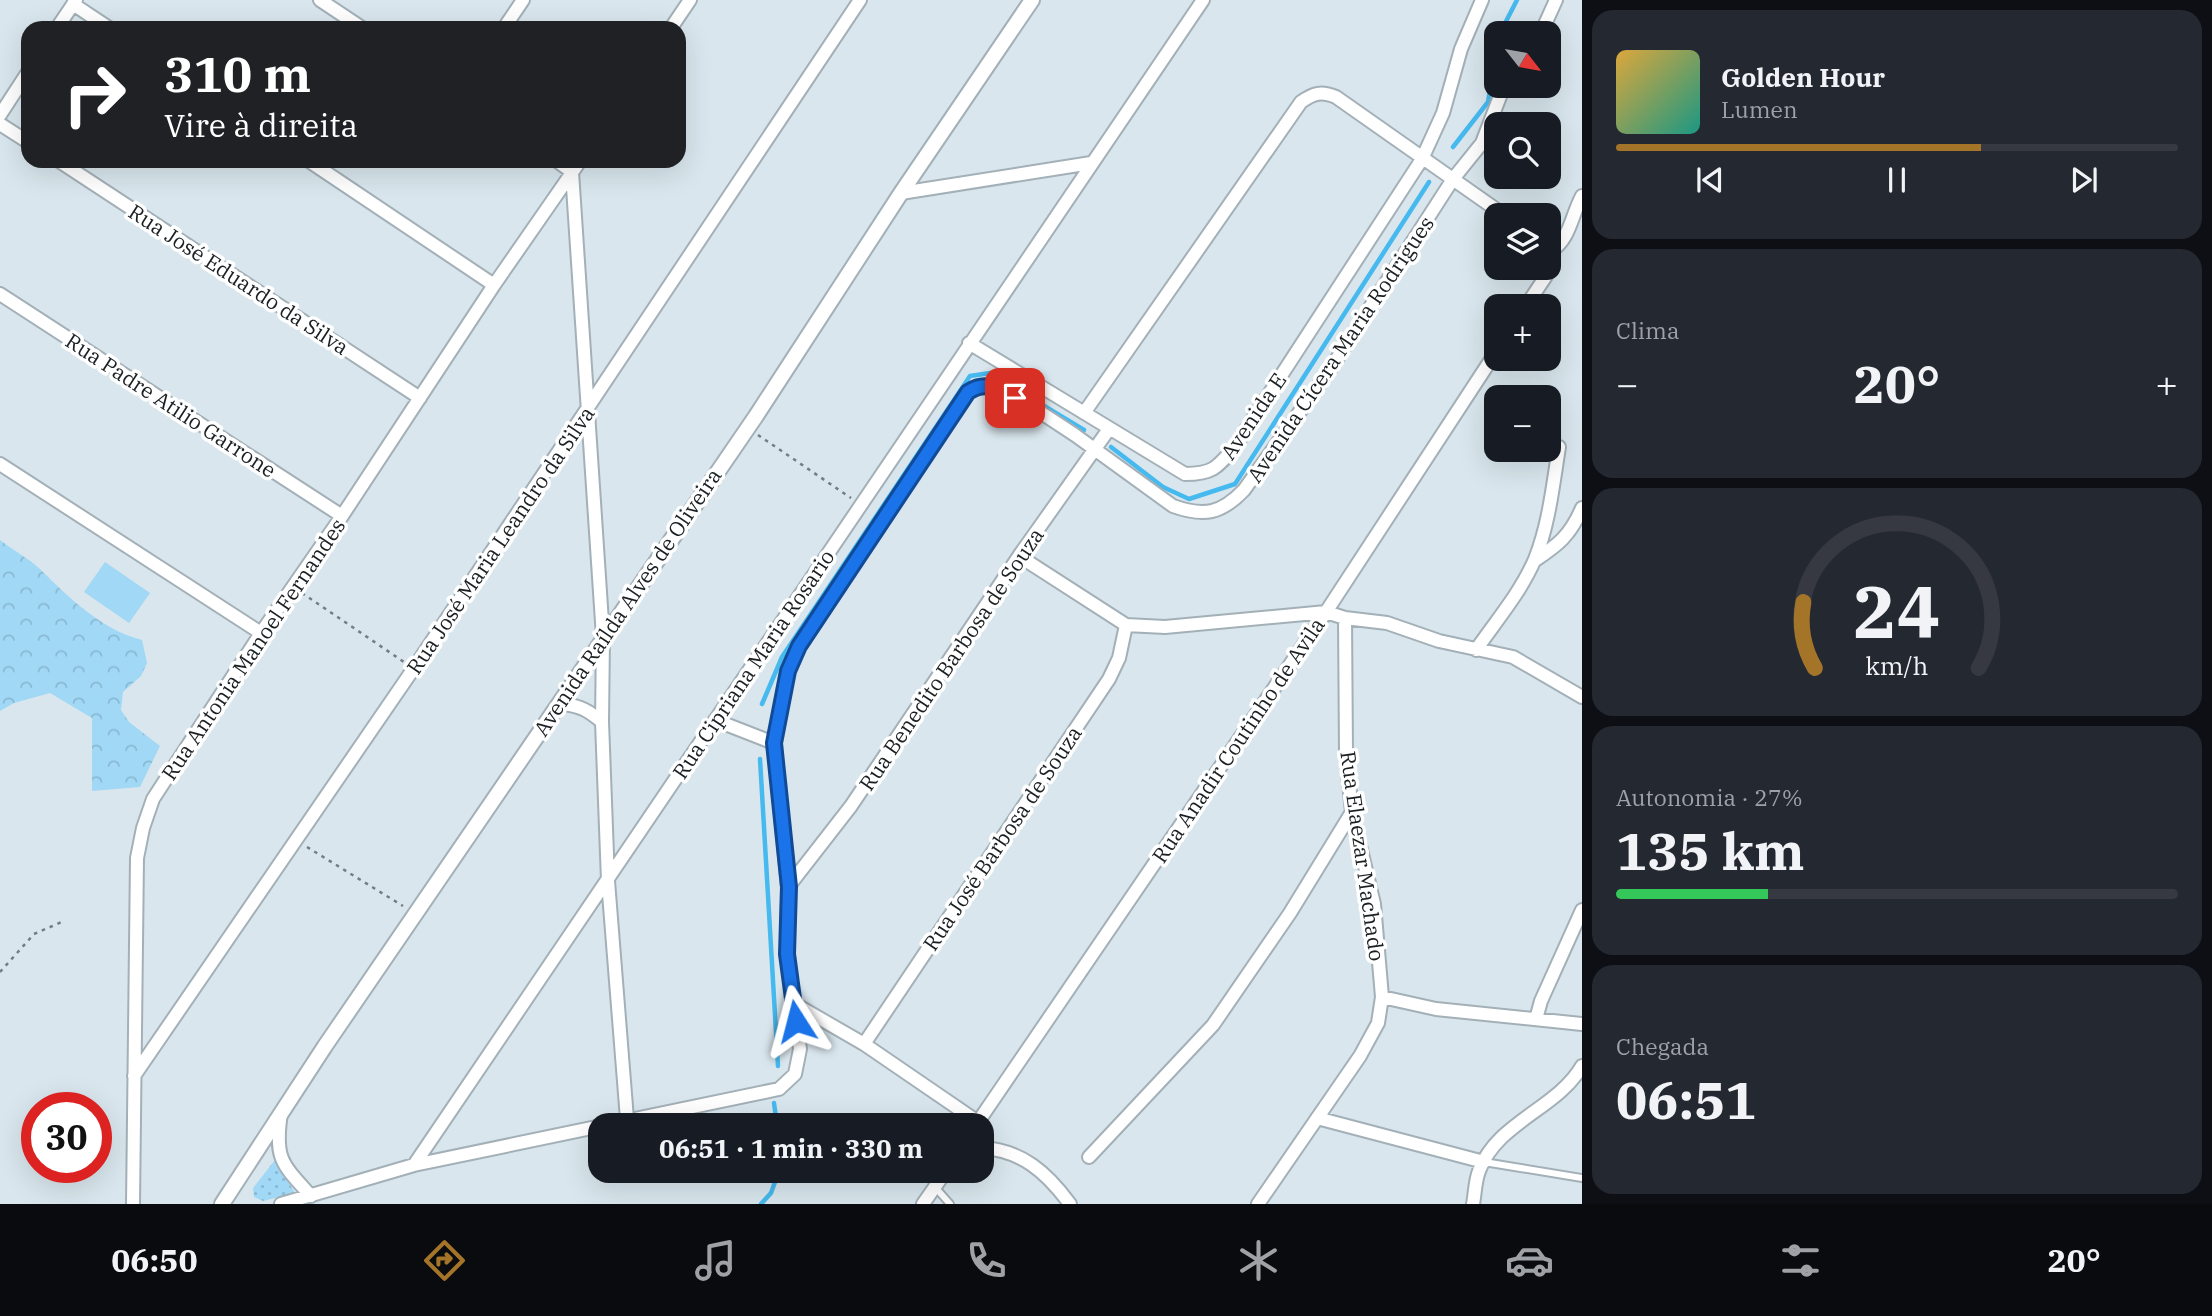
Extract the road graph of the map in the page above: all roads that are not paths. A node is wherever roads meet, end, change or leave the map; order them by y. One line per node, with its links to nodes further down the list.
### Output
1 (320, 0): 12 (street)
2 (523, 0): 13 (street)
3 (690, 0): 14 (street)
4 (860, 0): 37 (street, Rua José Maria Leandro da Silva)
5 (1032, 0): 28 (street, Avenida Raílda Alves de Oliveira)
6 (1203, 0): 22 (street, Rua Cipriana Maria Rosario)
7 (1482, 0): 21 (street, Avenida E)
8 (1556, 0): 15 (street)
9 (74, 2): 10 (street); 11 (street)
10 (62, 21)
11 (100, 21)
12 (352, 21)
13 (509, 21)
14 (676, 21)
15 (1546, 21)
16 (21, 83): 18 (street)
17 (1499, 98): 27 (street, Avenida Cícera Maria Rodrigues)
18 (0, 115)
19 (0, 124): 20 (street)
20 (21, 138)
21 (1422, 159): 27 (street); 38 (street); 39 (street, Avenida E)
22 (1091, 163): 28 (street); 34 (street, Rua Cipriana Maria Rosario)
23 (70, 168): 36 (street, Rua José Eduardo da Silva)
24 (319, 168): 32 (street)
25 (575, 168): 32 (street, Rua Antonia Manoel Fernandes)
26 (576, 168): 37 (street)
27 (1453, 180): 30 (street); 40 (street, Avenida Cícera Maria Rodrigues)
28 (901, 193): 51 (street, Avenida Raílda Alves de Oliveira)
29 (1582, 196): 31 (street)
30 (1487, 203)
31 (1561, 244)
32 (494, 285): 36 (street, Rua Antonia Manoel Fernandes)
33 (0, 294): 44 (street, Rua Padre Atilio Garrone)
34 (969, 343): 38 (street, Avenida E); 55 (street, Rua Cipriana Maria Rosario)
35 (1484, 370): 47 (street, Rua Anadir Coutinho de Avila)
36 (420, 398): 44 (street, Rua Antonia Manoel Fernandes)
37 (589, 407): 51 (street); 68 (street, Rua José Maria Leandro da Silva)
38 (1084, 413): 39 (street, Avenida E)
39 (1109, 429): 40 (street, Rua Benedito Barbosa de Souza)
40 (1095, 451): 45 (street, Rua Benedito Barbosa de Souza); 57 (street, Avenida Cícera Maria Rodrigues)
41 (1556, 462): 46 (street)
42 (0, 464): 50 (street)
43 (1582, 508): 46 (street)
44 (342, 516): 50 (street, Rua Antonia Manoel Fernandes)
45 (1019, 556): 49 (street); 60 (street, Rua Benedito Barbosa de Souza)
46 (1534, 561): 52 (street)
47 (1325, 612): 48 (street); 49 (street); 73 (street, Rua Anadir Coutinho de Avila)
48 (1345, 618): 52 (street); 58 (street, Rua Elaezar Machado)
49 (1126, 625): 66 (street, Rua José Barbosa de Souza)
50 (261, 633): 68 (street, Rua Antonia Manoel Fernandes)
51 (603, 637): 54 (street, Avenida Raílda Alves de Oliveira); 56 (street)
52 (1476, 650): 53 (street)
53 (1582, 697)
54 (554, 711): 56 (street); 69 (street, Avenida Raílda Alves de Oliveira)
55 (715, 720): 57 (street); 59 (street, Rua Cipriana Maria Rosario)
56 (601, 722): 59 (street)
57 (774, 743): 60 (street, Avenida Cícera Maria Rodrigues)
58 (1352, 812): 62 (street, Rua Elaezar Machado); 77 (street)
59 (608, 881): 70 (street); 79 (street, Rua Cipriana Maria Rosario)
60 (789, 887): 63 (street, Avenida Cícera Maria Rodrigues)
61 (1582, 910): 64 (street)
62 (1382, 997): 64 (street); 74 (street, Rua Elaezar Machado)
63 (793, 1003): 66 (street); 71 (street, Avenida Cícera Maria Rodrigues)
64 (1536, 1019): 65 (street)
65 (1582, 1024)
66 (864, 1044): 72 (street)
67 (1582, 1066): 78 (street)
68 (134, 1076): 84 (street, Rua Antonia Manoel Fernandes)
69 (282, 1110): 83 (street); 85 (street, Avenida Raílda Alves de Oliveira)
70 (627, 1113)
71 (657, 1113)
72 (961, 1113)
73 (984, 1113)
74 (1317, 1118): 78 (street); 90 (street, Rua Elaezar Machado)
75 (588, 1127): 79 (street)
76 (994, 1150): 89 (street)
77 (1089, 1157)
78 (1484, 1162): 80 (lane); 91 (street)
79 (414, 1165): 83 (street)
80 (1582, 1178)
81 (938, 1183): 82 (street)
82 (935, 1187): 87 (street); 88 (lane)
83 (311, 1196): 86 (street)
84 (133, 1204)
85 (222, 1204)
86 (281, 1204)
87 (923, 1204)
88 (950, 1204)
89 (1070, 1204)
90 (1258, 1204)
91 (1473, 1204)

